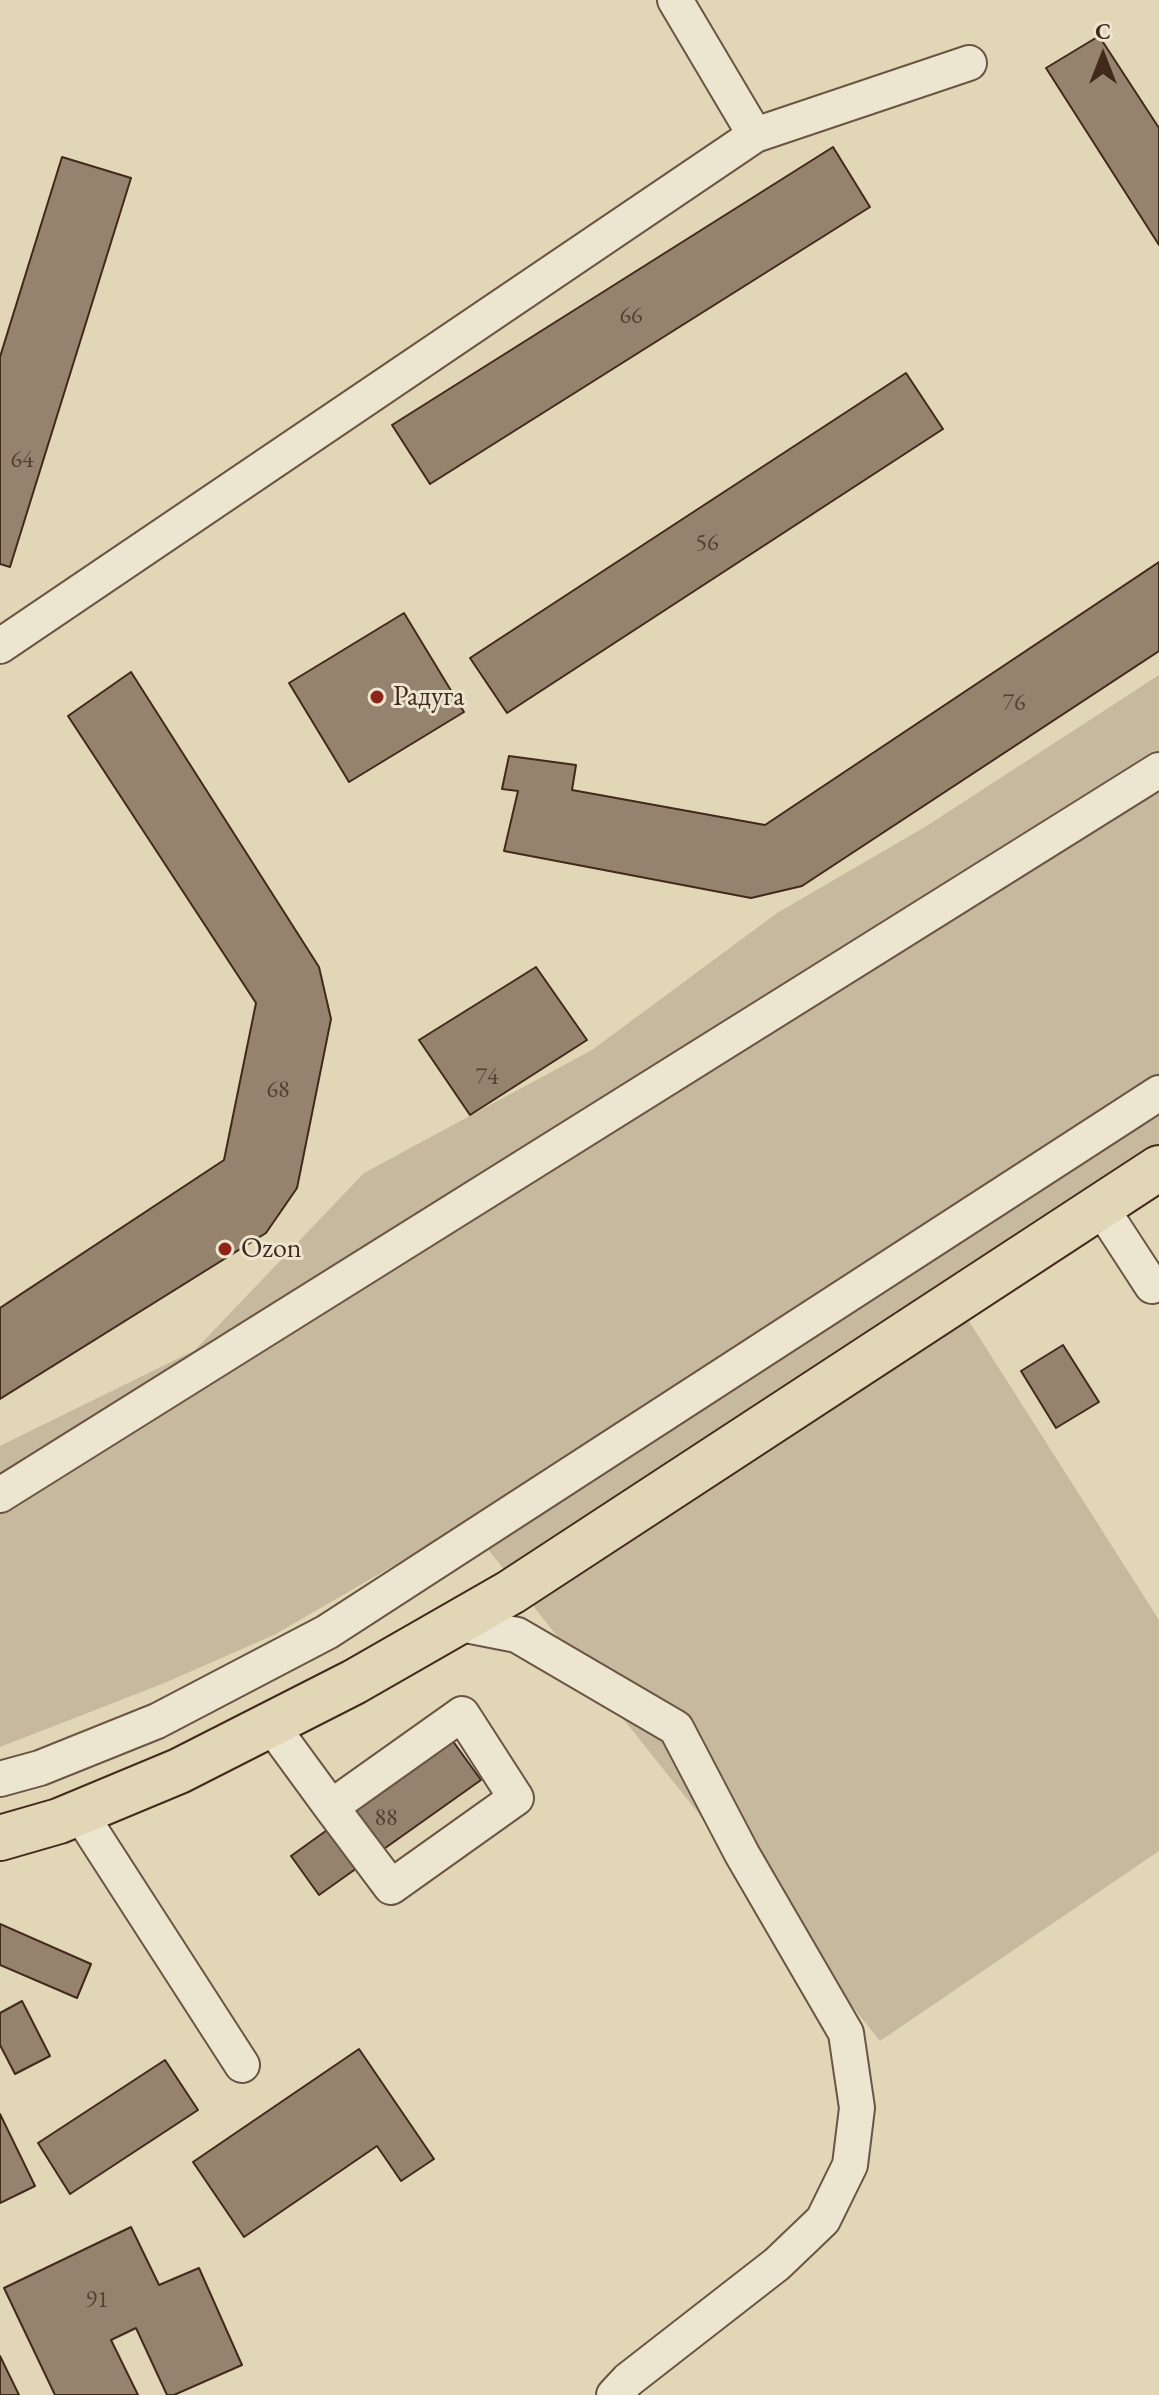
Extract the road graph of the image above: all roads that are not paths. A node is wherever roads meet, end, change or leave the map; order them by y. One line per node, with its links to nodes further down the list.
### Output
1 (675, 0): 3 (street)
2 (969, 63): 3 (street)
3 (755, 135): 4 (street)
4 (0, 646)
5 (1159, 770): 10 (street)
6 (1159, 1093): 13 (street)
7 (1159, 1168): 8 (main road)
8 (1100, 1206): 9 (street); 11 (main road)
9 (1152, 1286)
10 (0, 1495)
11 (456, 1623): 12 (main road); 18 (street)
12 (271, 1725): 14 (street); 15 (main road)
13 (0, 1779)
14 (331, 1807): 14 (street)
15 (79, 1812): 16 (main road); 17 (street)
16 (0, 1838)
17 (242, 2065)
18 (614, 2395)

